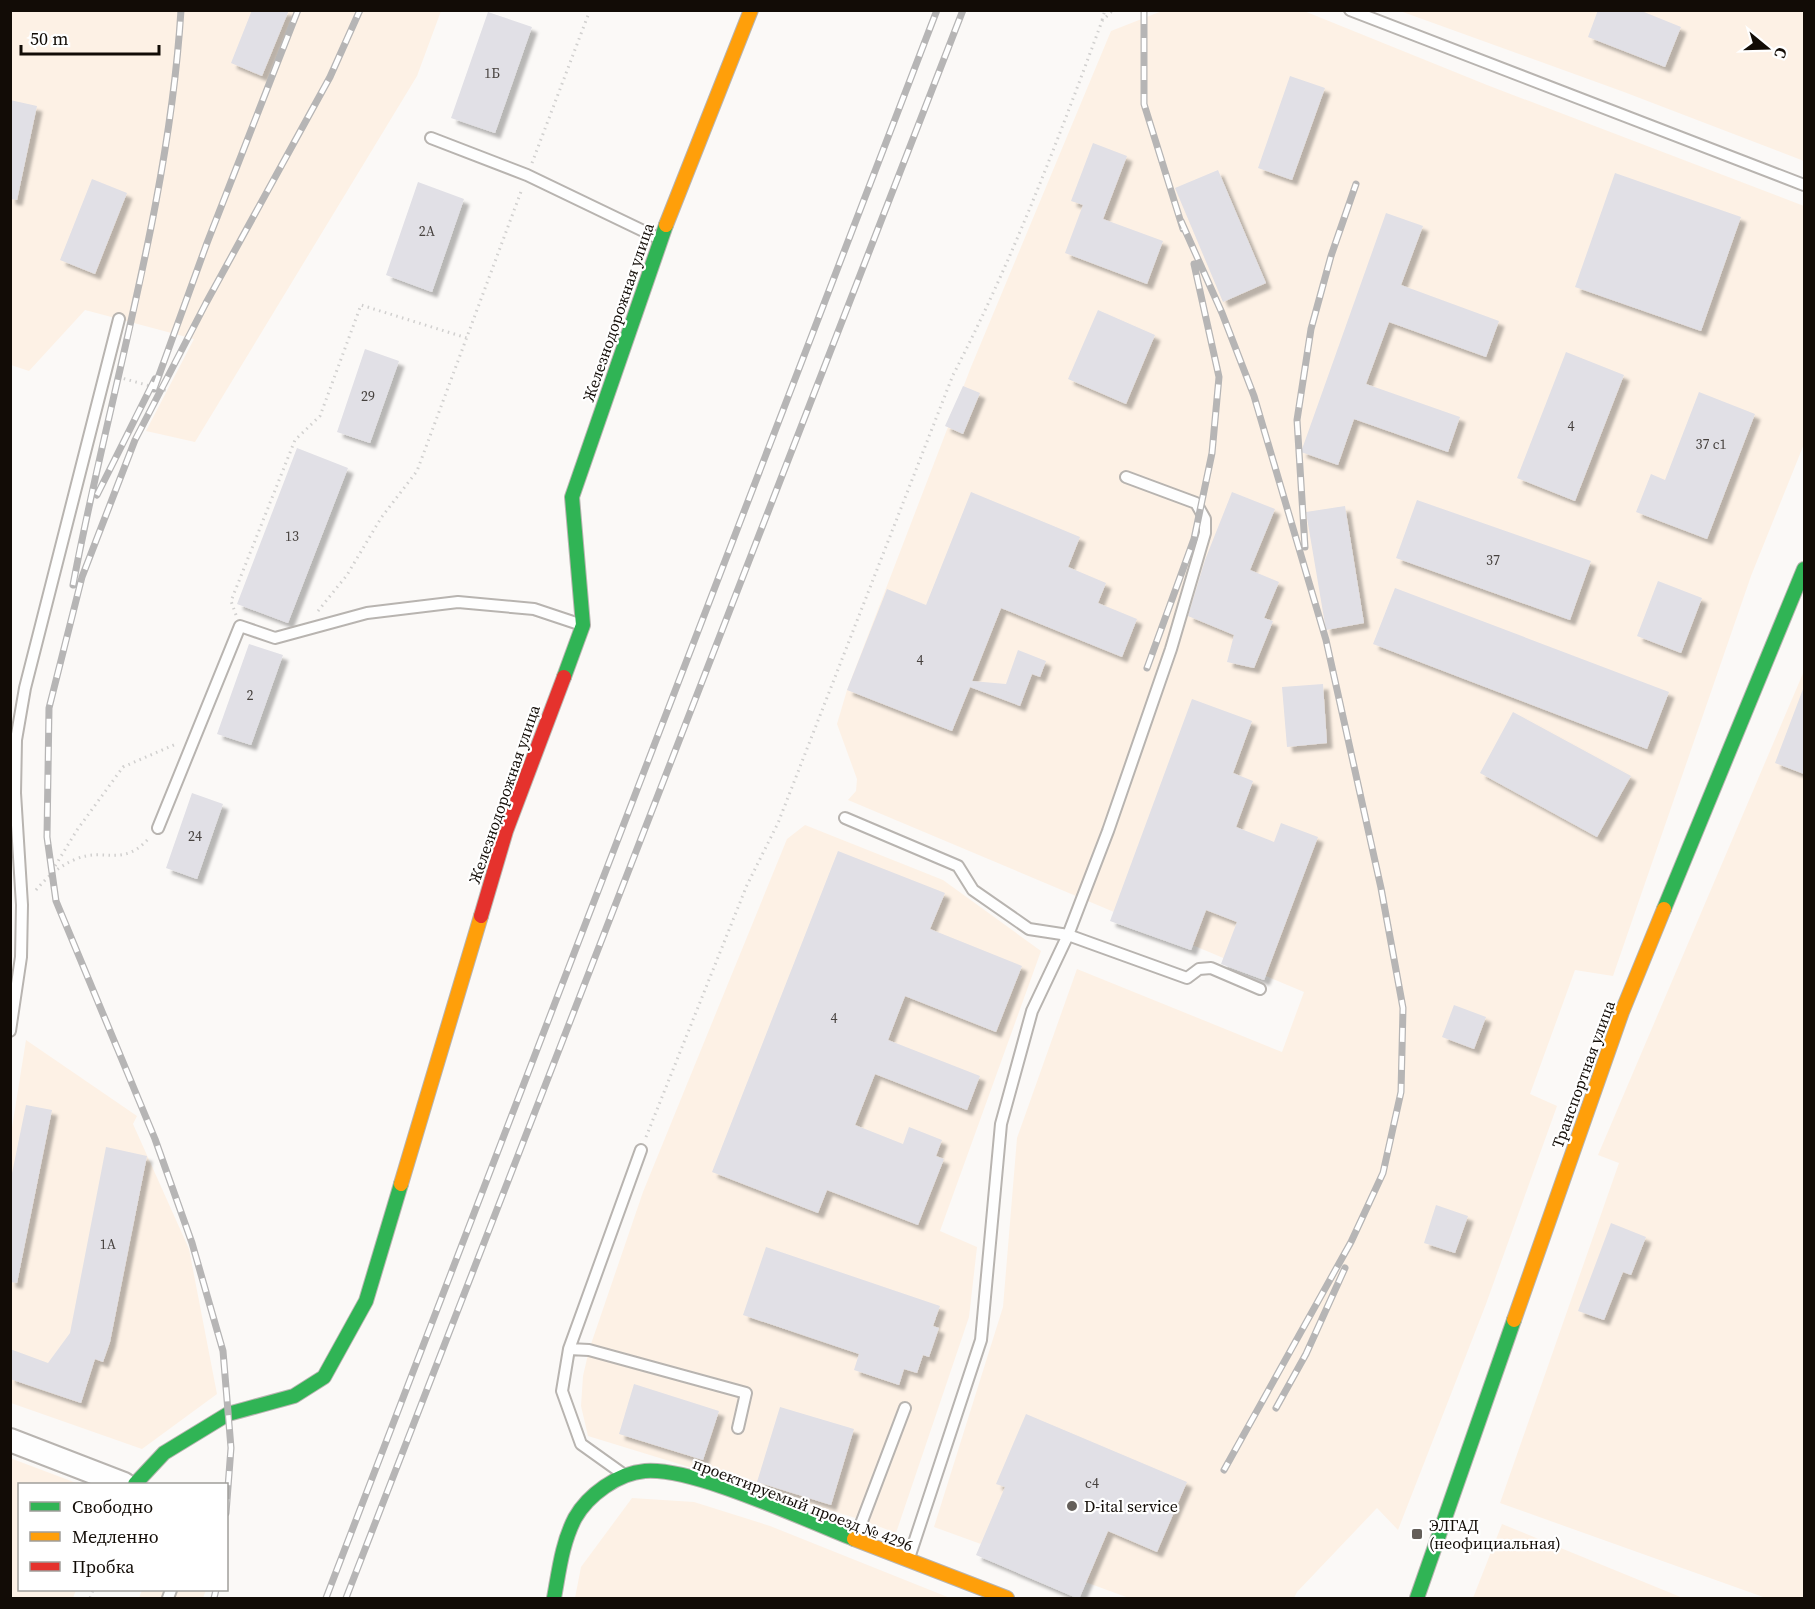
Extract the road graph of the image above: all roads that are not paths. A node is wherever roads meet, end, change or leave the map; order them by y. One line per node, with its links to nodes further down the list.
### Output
1 (751, 10): 5 (street, Железнодорожная улица)
2 (1350, 10): 4 (lane)
3 (431, 138): 5 (lane)
4 (1804, 185)
5 (661, 240): 9 (street, Железнодорожная улица)
6 (119, 319): 14 (lane)
7 (1126, 477): 12 (lane)
8 (1804, 569): 27 (street, Транспортная улица)
9 (583, 625): 11 (lane); 22 (street, Железнодорожная улица)
10 (845, 818): 12 (lane)
11 (158, 828)
12 (1068, 935): 13 (lane); 24 (lane)
13 (1260, 989)
14 (10, 1031)
15 (641, 1150): 16 (lane)
16 (568, 1349): 18 (lane); 20 (lane)
17 (904, 1408): 23 (lane)
18 (738, 1428)
19 (10, 1440): 21 (street)
20 (626, 1476): 23 (street, проектируемый проезд № 4296); 25 (street, проектируемый проезд № 4296)
21 (119, 1483)
22 (137, 1483)
23 (855, 1539): 24 (street, проектируемый проезд № 4296)
24 (908, 1561): 26 (street, проектируемый проезд № 4296)
25 (554, 1599)
26 (1007, 1599)
27 (1417, 1599)

